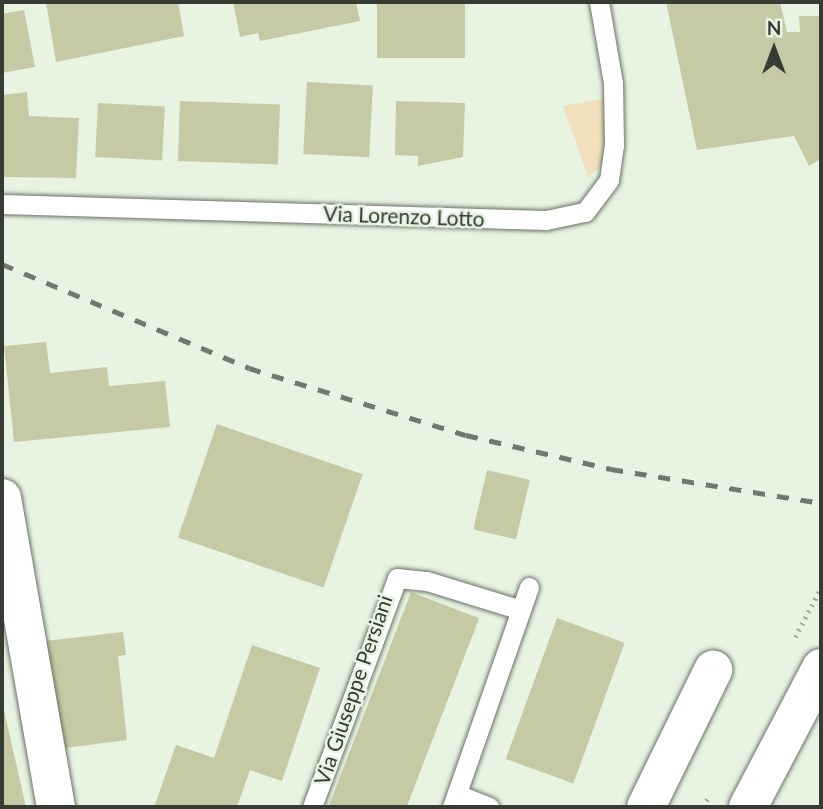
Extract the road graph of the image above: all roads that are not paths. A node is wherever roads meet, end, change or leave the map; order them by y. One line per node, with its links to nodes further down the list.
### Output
1 (599, 2): 2 (lane, Via Lorenzo Lotto)
2 (2, 204)
3 (2, 498): 9 (street)
4 (529, 587): 5 (lane)
5 (521, 610): 8 (lane); 10 (lane, Via Giuseppe Persiani)
6 (821, 668): 13 (street)
7 (713, 670): 12 (street)
8 (454, 801): 11 (lane)
9 (56, 807)
10 (312, 807)
11 (489, 807)
12 (646, 807)
13 (748, 807)

